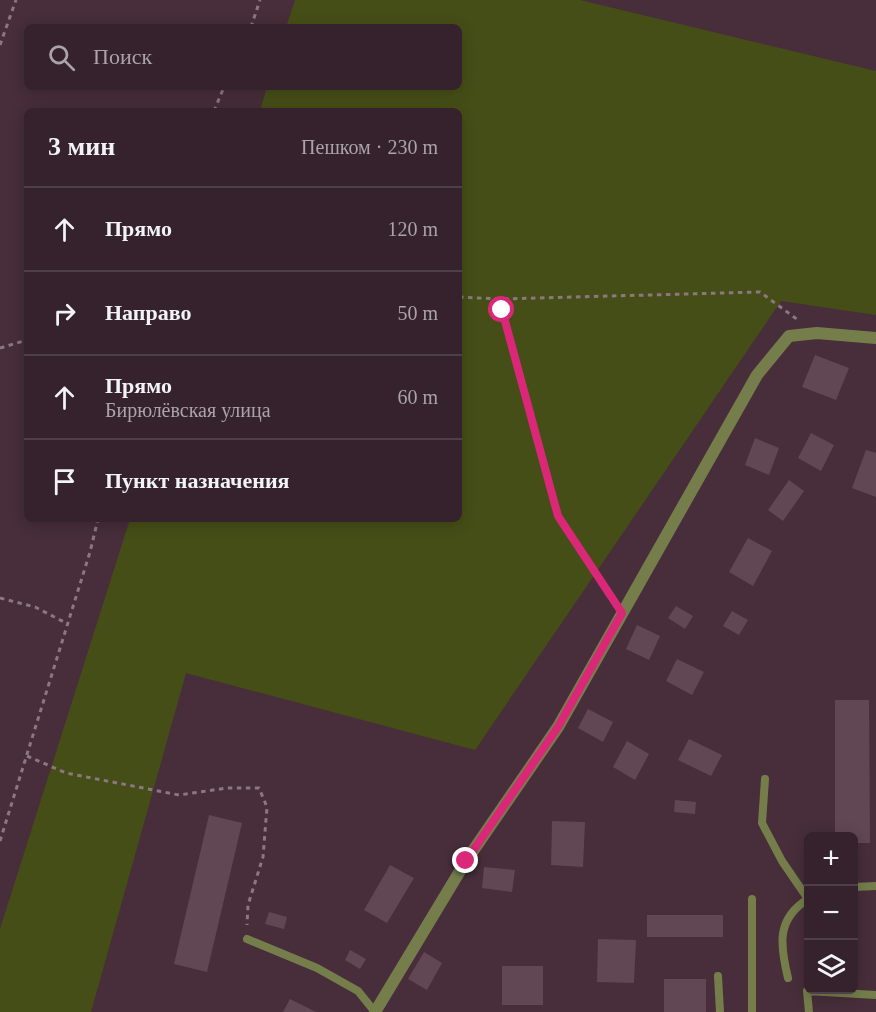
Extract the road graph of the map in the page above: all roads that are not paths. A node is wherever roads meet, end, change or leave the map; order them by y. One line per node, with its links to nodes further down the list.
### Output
1 (876, 338): 12 (street)
2 (765, 779): 5 (lane)
3 (876, 886): 4 (lane)
4 (858, 887)
5 (804, 893)
6 (752, 899): 14 (lane)
7 (804, 902): 10 (lane)
8 (247, 939): 12 (lane)
9 (718, 976): 13 (lane)
10 (788, 978)
11 (876, 995): 15 (lane)
12 (375, 1012)
13 (720, 1012)
14 (752, 1012)
15 (809, 1012)

